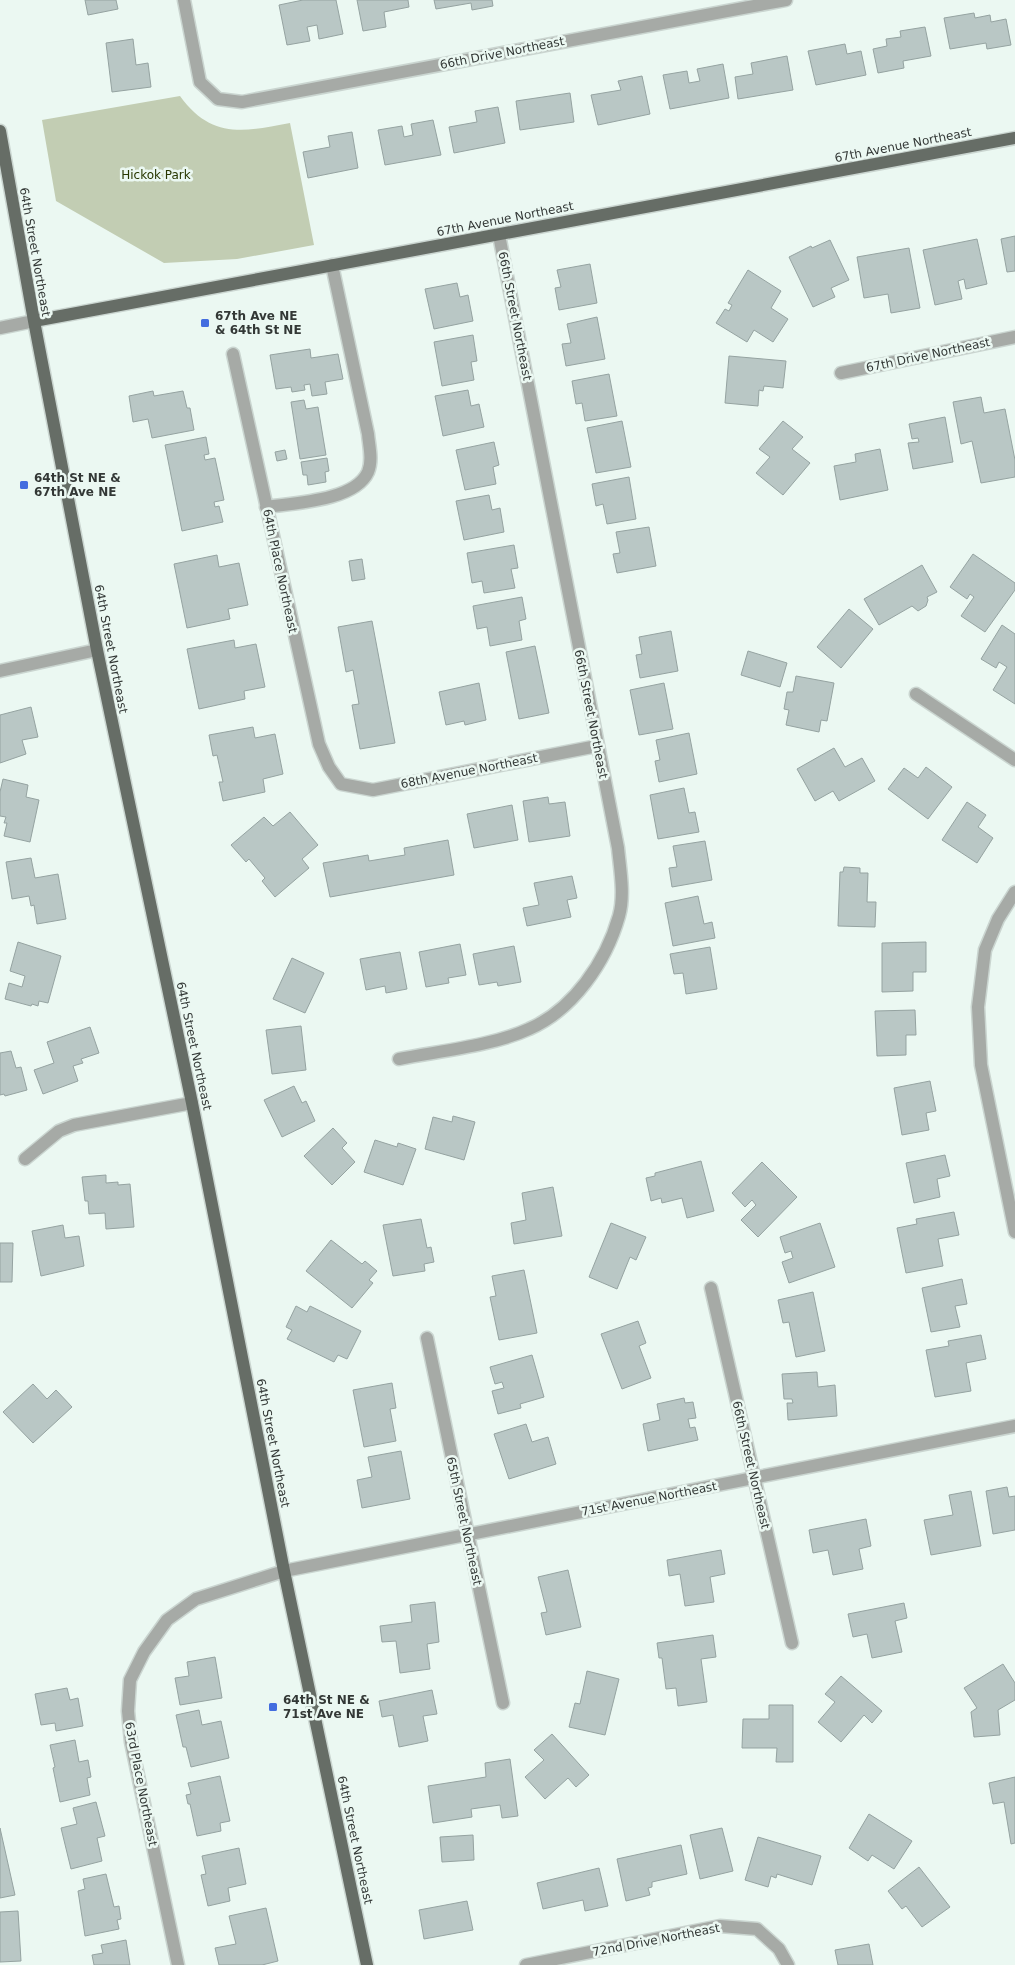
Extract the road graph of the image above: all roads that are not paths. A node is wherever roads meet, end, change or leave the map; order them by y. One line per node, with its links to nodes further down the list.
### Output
1 (184, 0): 2 (street, 66th Drive Northeast)
2 (786, 0)
3 (0, 131): 7 (main road, 64th Street Northeast)
4 (1015, 138): 5 (main road, 67th Avenue Northeast)
5 (499, 235): 6 (main road, 67th Avenue Northeast); 16 (street, 66th Street Northeast)
6 (332, 265): 7 (main road, 67th Avenue Northeast); 12 (street)
7 (34, 321): 8 (street, 67th Avenue Northeast); 13 (main road, 64th Street Northeast)
8 (0, 328)
9 (1015, 337): 11 (street, 67th Drive Northeast)
10 (233, 354): 12 (street, 64th Place Northeast)
11 (841, 373)
12 (266, 507): 18 (street, 64th Place Northeast)
13 (97, 650): 14 (street); 21 (main road, 64th Street Northeast)
14 (0, 671)
15 (916, 694): 17 (street)
16 (597, 746): 18 (street, 68th Avenue Northeast); 20 (street, 66th Street Northeast)
17 (1015, 760)
18 (341, 784)
19 (1015, 892): 23 (street)
20 (399, 1059)
21 (192, 1102): 22 (street); 29 (main road, 64th Street Northeast)
22 (26, 1159)
23 (1015, 1232)
24 (711, 1288): 27 (street, 66th Street Northeast)
25 (427, 1338): 28 (street, 65th Street Northeast)
26 (1015, 1426): 27 (street, 71st Avenue Northeast)
27 (753, 1478): 28 (street, 71st Avenue Northeast); 30 (street, 66th Street Northeast)
28 (466, 1535): 29 (street, 71st Avenue Northeast); 31 (street, 65th Street Northeast)
29 (284, 1570): 32 (street, 63rd Place Northeast); 33 (main road, 64th Street Northeast)
30 (792, 1643)
31 (503, 1703)
32 (178, 1965)
33 (367, 1965)
34 (526, 1965): 35 (street, 72nd Drive Northeast)
35 (788, 1965)

